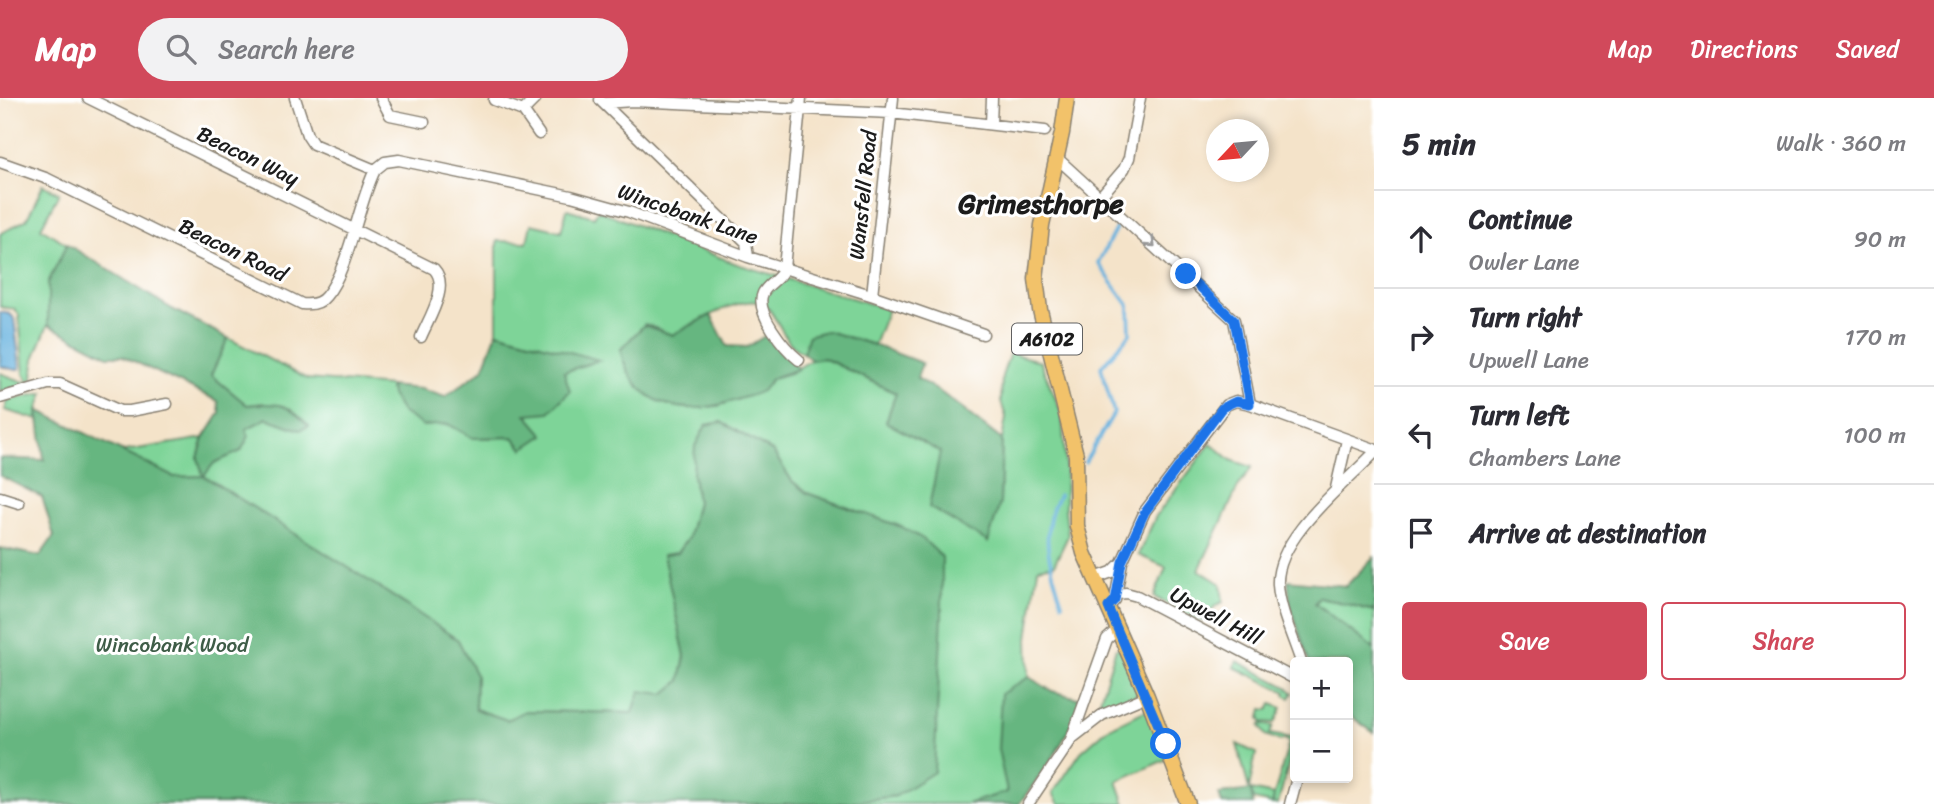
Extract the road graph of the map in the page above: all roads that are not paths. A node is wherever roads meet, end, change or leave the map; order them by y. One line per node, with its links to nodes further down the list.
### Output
1 (88, 98): 22 (street, Beacon Way)
2 (295, 98): 20 (street)
3 (381, 98): 14 (street)
4 (536, 98): 12 (street)
5 (893, 98): 13 (street, Wansfell Road)
6 (992, 98): 15 (street)
7 (1067, 98): 18 (main road, A6102)
8 (1140, 98): 21 (street)
9 (494, 100): 12 (street)
10 (601, 100): 11 (street); 23 (street)
11 (801, 103): 13 (street); 24 (street)
12 (523, 111): 17 (street)
13 (891, 113): 15 (street); 25 (street, Wansfell Road)
14 (425, 122)
15 (991, 124): 16 (street)
16 (1045, 131)
17 (539, 134)
18 (1057, 158): 21 (street); 38 (main road, A6102)
19 (0, 162): 22 (street, Beacon Road)
20 (375, 170): 22 (street, Beacon Road); 23 (street, Wincobank Lane)
21 (1100, 197): 31 (street, one-way to 31)
22 (354, 230): 27 (street, Beacon Way)
23 (748, 257): 24 (street, Wincobank Lane)
24 (784, 268): 25 (street, Wincobank Lane); 28 (street)
25 (872, 295): 26 (street, Wincobank Lane)
26 (983, 334)
27 (421, 337)
28 (799, 360)
29 (0, 398): 30 (street)
30 (167, 404)
31 (1250, 404): 32 (street); 37 (street)
32 (1347, 440): 33 (street); 34 (street)
33 (1374, 451): 34 (street)
34 (1336, 488): 42 (street)
35 (0, 497): 36 (street)
36 (19, 503)
37 (1122, 562): 38 (street); 39 (street)
38 (1095, 578): 40 (main road, A6102)
39 (1118, 594): 40 (street); 43 (street, Upwell Hill)
40 (1108, 607): 41 (main road, A6102)
41 (1118, 629): 44 (main road, A6102); 45 (street)
42 (1299, 657)
43 (1290, 676)
44 (1147, 696): 46 (street); 50 (main road, A6102)
45 (1083, 706): 46 (street); 47 (street)
46 (1102, 715): 47 (street)
47 (1071, 740): 49 (street)
48 (1296, 783): 51 (street)
49 (1028, 804)
50 (1188, 804)
51 (1290, 804)

